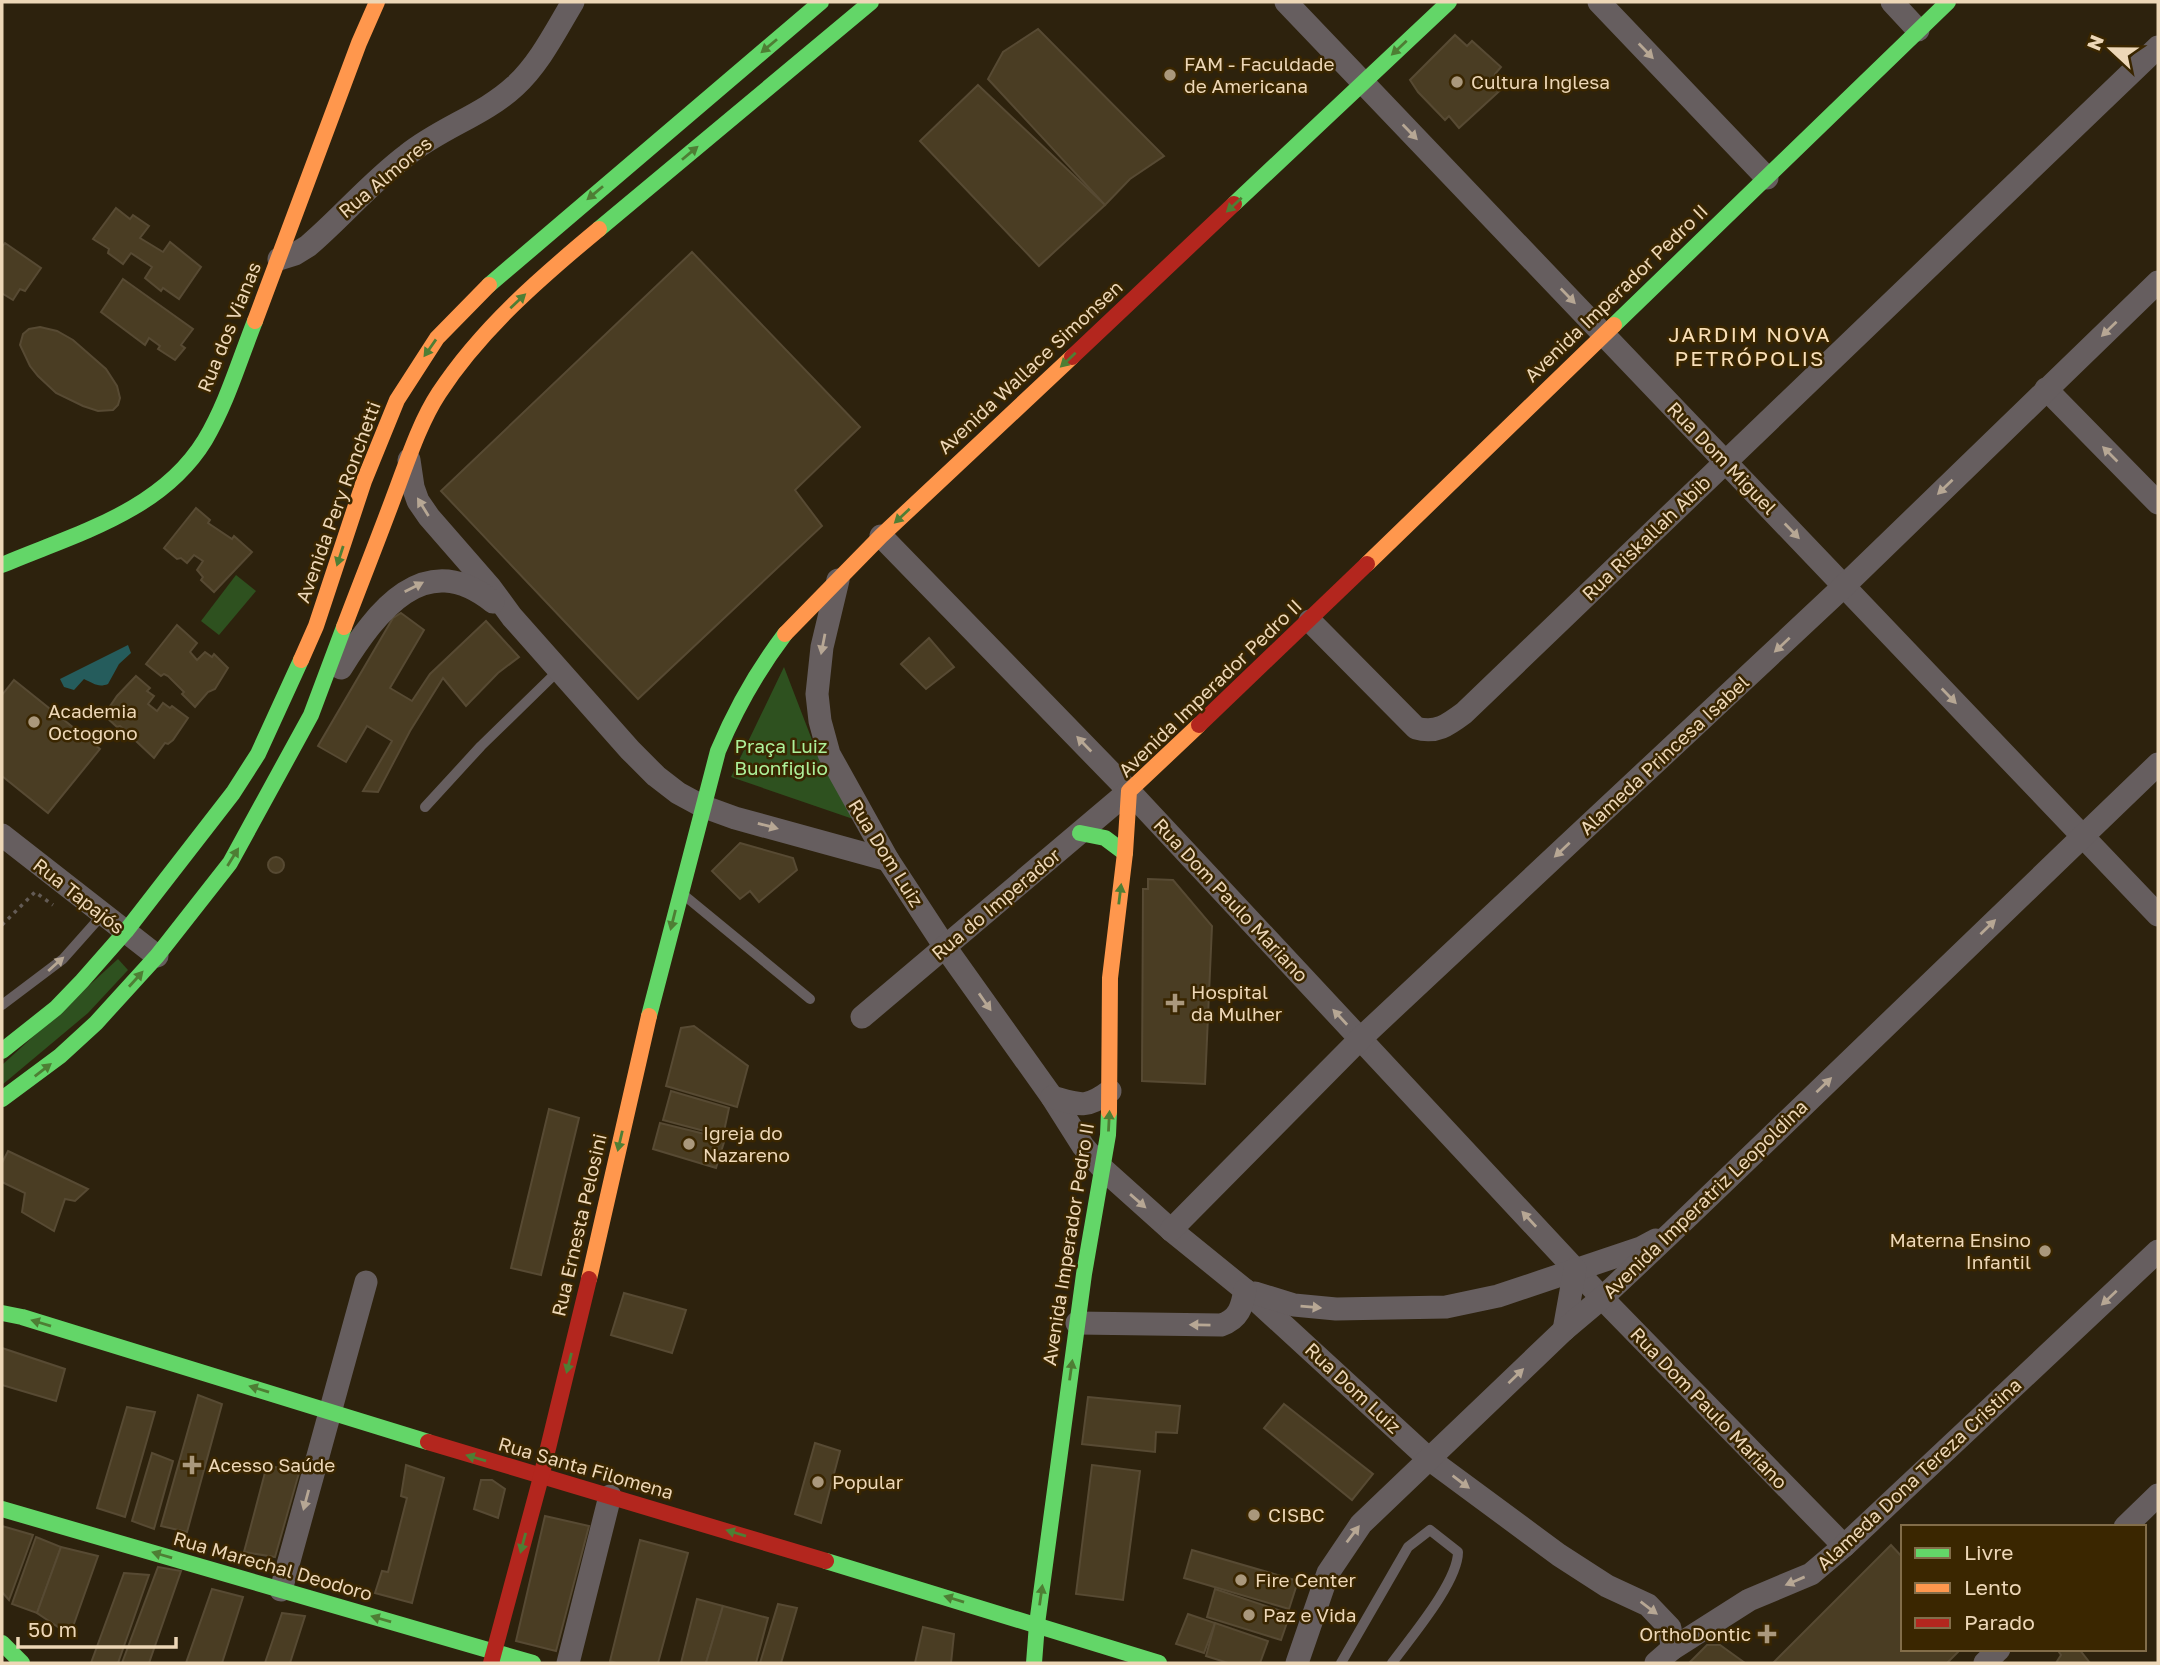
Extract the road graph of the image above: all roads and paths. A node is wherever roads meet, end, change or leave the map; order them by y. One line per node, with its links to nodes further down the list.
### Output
1 (377, 2): 14 (street, Rua dos Vianas)
2 (573, 2): 14 (street, Rua Almores)
3 (821, 2): 41 (street, Avenida Pery Ronchetti, one-way to 41)
4 (871, 2): 18 (street, one-way to 4)
5 (1286, 2): 12 (street, Rua Dom Miguel)
6 (1449, 2): 12 (street, Avenida Wallace Simonsen, one-way to 12)
7 (1599, 2): 13 (street, one-way to 13)
8 (1892, 2): 10 (street)
9 (1948, 2): 10 (street, Avenida Imperador Pedro II)
10 (1918, 30): 13 (street, Avenida Imperador Pedro II)
11 (2158, 47): 19 (street, Rua Riskallah Abib)
12 (1362, 83): 16 (street, Rua Dom Miguel, one-way to 16); 21 (street, Avenida Wallace Simonsen, one-way to 21)
13 (1767, 178): 16 (street, Avenida Imperador Pedro II)
14 (279, 258): 22 (street, Rua dos Vianas)
15 (2158, 282): 17 (street, Alameda Princesa Isabel, one-way to 17)
16 (1603, 332): 19 (street, Rua Dom Miguel); 26 (street, Avenida Imperador Pedro II)
17 (2046, 389): 20 (street, one-way to 17); 24 (street, Alameda Princesa Isabel, one-way to 24)
18 (409, 456): 25 (street, one-way to 18); 28 (street)
19 (1725, 461): 24 (street, Rua Dom Miguel, one-way to 24); 26 (street, Rua Riskallah Abib)
20 (2158, 503)
21 (881, 536): 23 (street, Avenida Wallace Simonsen); 30 (street, Rua Dom Paulo Mariano, one-way to 21)
22 (2, 565)
23 (838, 577): 31 (street, Avenida Wallace Simonsen); 37 (street, Rua Dom Luiz, one-way to 37)
24 (1844, 586): 34 (street, Rua Dom Miguel, one-way to 34); 47 (street, Alameda Princesa Isabel, one-way to 47)
25 (512, 617): 27 (street); 28 (street, one-way to 25)
26 (1310, 621): 30 (street, Avenida Imperador Pedro II)
27 (559, 670): 31 (street); 32 (lane)
28 (312, 715): 43 (street, one-way to 28)
29 (2158, 764): 34 (street, Avenida Imperatriz Leopoldina)
30 (1129, 791): 33 (street, Rua do Imperador); 36 (street, Avenida Imperador Pedro II); 47 (street, Rua Dom Paulo Mariano, one-way to 30)
31 (702, 806): 37 (street, one-way to 37); 38 (street, Rua Ernesta Pelosini)
32 (425, 807)
33 (1080, 833): 36 (street); 42 (street, Rua do Imperador)
34 (2083, 835): 40 (street, Rua Dom Miguel); 54 (street, Avenida Imperatriz Leopoldina, one-way to 34)
35 (5, 846): 39 (street, Rua Tapajós)
36 (1125, 853): 49 (street, Avenida Imperador Pedro II, one-way to 36)
37 (888, 860): 42 (street, Rua Dom Luiz)
38 (680, 892): 44 (lane); 65 (street, Rua Ernesta Pelosini, one-way to 65)
39 (103, 914): 41 (street, Rua Tapajós); 45 (lane, one-way to 39)
40 (2158, 915)
41 (126, 931): 43 (street, Rua Tapajós); 48 (street, Avenida Pery Ronchetti)
42 (945, 947): 46 (street, Rua do Imperador); 50 (street, Rua Dom Luiz, one-way to 50)
43 (157, 956): 51 (street, one-way to 43)
44 (810, 999)
45 (2, 1005)
46 (862, 1017)
47 (1360, 1039): 53 (street, Alameda Princesa Isabel); 56 (street, Rua Dom Paulo Mariano, one-way to 47)
48 (2, 1051)
49 (1110, 1091): 50 (street); 52 (street, Avenida Imperador Pedro II, one-way to 49)
50 (1052, 1097): 52 (street, Rua Dom Luiz)
51 (2, 1099)
52 (1103, 1169): 53 (street, Rua Dom Luiz, one-way to 53); 61 (street, Avenida Imperador Pedro II)
53 (1171, 1230): 58 (street, Rua Dom Luiz)
54 (1672, 1232): 56 (street); 59 (street, Avenida Imperatriz Leopoldina)
55 (2158, 1251): 71 (street, Alameda Dona Tereza Cristina, one-way to 71)
56 (1576, 1269): 58 (street, one-way to 56); 59 (street, Rua Dom Paulo Mariano); 62 (street)
57 (366, 1282): 63 (street)
58 (1245, 1290): 61 (street, one-way to 61); 64 (street, Rua Dom Luiz)
59 (1602, 1298): 62 (street, Avenida Imperatriz Leopoldina); 71 (street, Rua Dom Paulo Mariano)
60 (2, 1313): 63 (street, Rua Santa Filomena, one-way to 60)
61 (1077, 1323): 73 (street, Avenida Imperador Pedro II, one-way to 61)
62 (1564, 1330): 64 (street, Avenida Imperatriz Leopoldina, one-way to 62)
63 (330, 1411): 65 (street, Rua Santa Filomena, one-way to 63); 72 (street, one-way to 72)
64 (1429, 1459): 75 (street, Rua Dom Luiz, one-way to 75); 82 (street, Avenida Imperatriz Leopoldina, one-way to 64)
65 (541, 1477): 68 (street, Rua Santa Filomena); 76 (street, Rua Ernesta Pelosini, one-way to 76)
66 (2, 1494): 69 (street)
67 (2158, 1494): 70 (street)
68 (610, 1496): 73 (street, Rua Santa Filomena, one-way to 68); 79 (street)
69 (6, 1510): 72 (street, Rua Marechal Deodoro, one-way to 69)
70 (2127, 1525)
71 (1844, 1546): 75 (street, Alameda Dona Tereza Cristina, one-way to 75)
72 (281, 1590): 76 (street, Rua Marechal Deodoro, one-way to 72)
73 (1037, 1624): 80 (street, Avenida Imperador Pedro II); 81 (street, Rua Santa Filomena)
74 (2, 1643): 77 (street)
75 (1664, 1656)
76 (492, 1657): 78 (street, Rua Marechal Deodoro)
77 (22, 1663)
78 (533, 1663)
79 (568, 1663)
80 (1034, 1663)
81 (1159, 1663)
82 (1297, 1663)
83 (1341, 1663): 84 (lane)
84 (1392, 1663)

